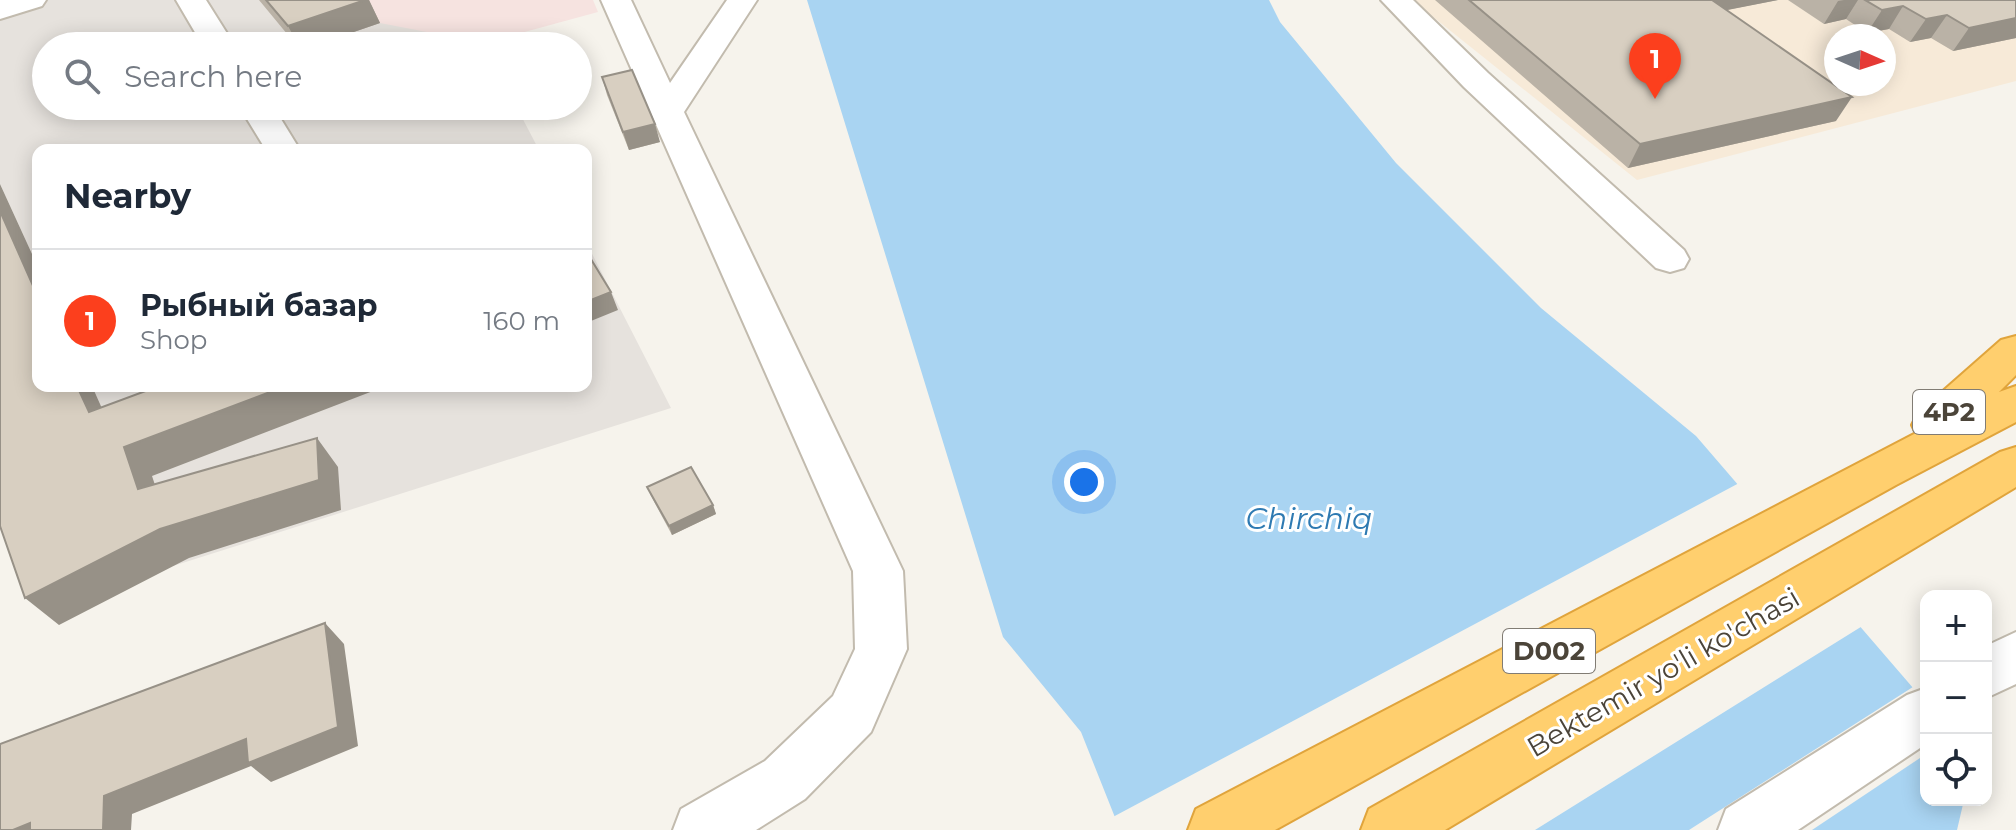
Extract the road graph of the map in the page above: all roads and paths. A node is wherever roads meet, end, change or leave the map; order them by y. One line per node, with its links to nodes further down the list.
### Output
1 (31, 0): 6 (lane)
2 (191, 0): 7 (lane)
3 (616, 0): 8 (lane)
4 (742, 0): 8 (lane)
5 (1396, 0): 11 (lane)
6 (0, 10)
7 (210, 32)
8 (667, 113): 21 (lane)
9 (265, 120): 10 (lane)
10 (279, 144)
11 (1670, 259)
12 (2016, 351): 15 (highway, 4P2)
13 (2016, 402): 15 (highway, D002)
14 (2016, 465): 17 (highway, D002)
15 (1880, 472): 22 (highway, D002)
16 (2016, 487): 17 (highway)
17 (1936, 514): 23 (highway, Bektemir yo'li ko'chasi / D002)
18 (2016, 655): 19 (lane)
19 (1992, 670)
20 (1920, 717): 24 (lane)
21 (702, 830)
22 (1217, 830)
23 (1390, 830)
24 (1747, 830)

